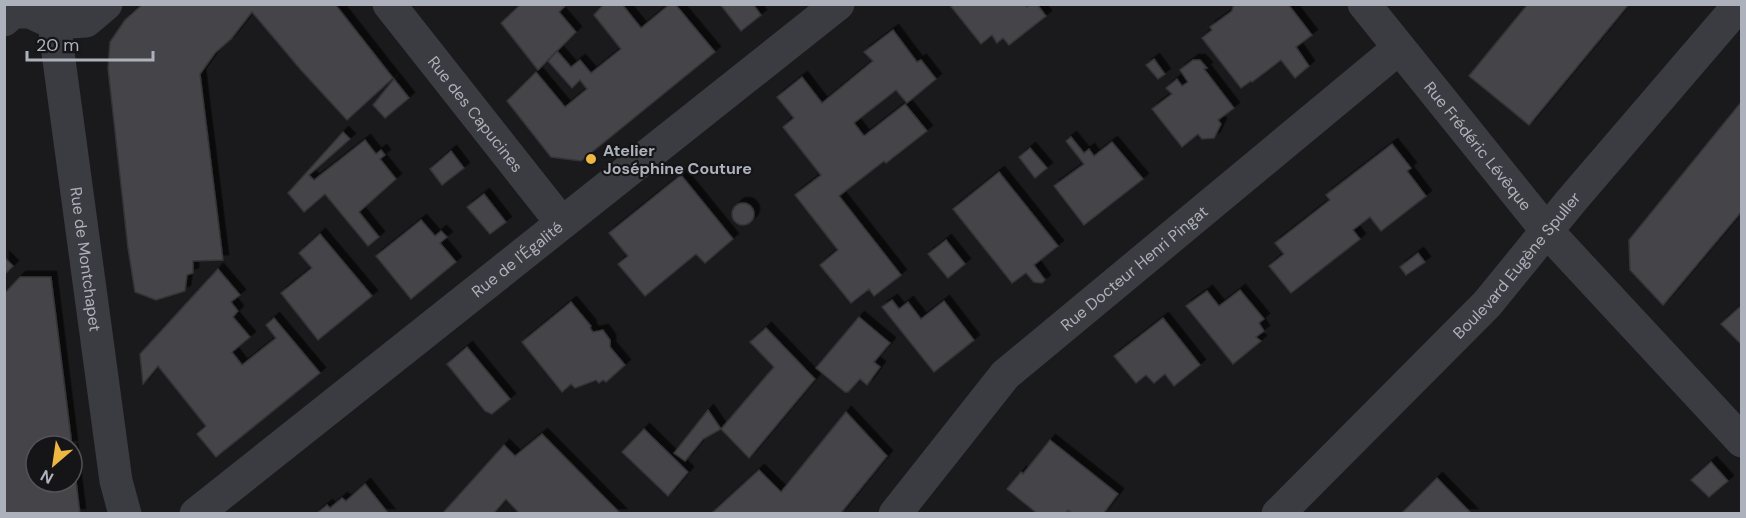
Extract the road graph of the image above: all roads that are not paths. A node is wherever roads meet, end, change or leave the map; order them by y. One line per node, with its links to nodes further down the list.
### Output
1 (106, 4): 5 (street)
2 (389, 4): 9 (street, Rue des Capucines)
3 (838, 4): 9 (street, Rue de l'Égalité)
4 (1364, 4): 8 (street, Rue Frédéric Lévêque)
5 (52, 14): 6 (street); 12 (street, Rue de Montchapet)
6 (4, 20)
7 (1736, 20): 10 (street, Boulevard Eugène Spuller)
8 (1399, 48): 10 (street, Rue Frédéric Lévêque); 14 (street, Rue Docteur Henri Pingat)
9 (561, 222): 13 (street, Rue de l'Égalité)
10 (1546, 231): 11 (street, Rue Frédéric Lévêque); 15 (street, Boulevard Eugène Spuller)
11 (1742, 441)
12 (125, 513)
13 (196, 513)
14 (895, 513)
15 (1278, 513)

